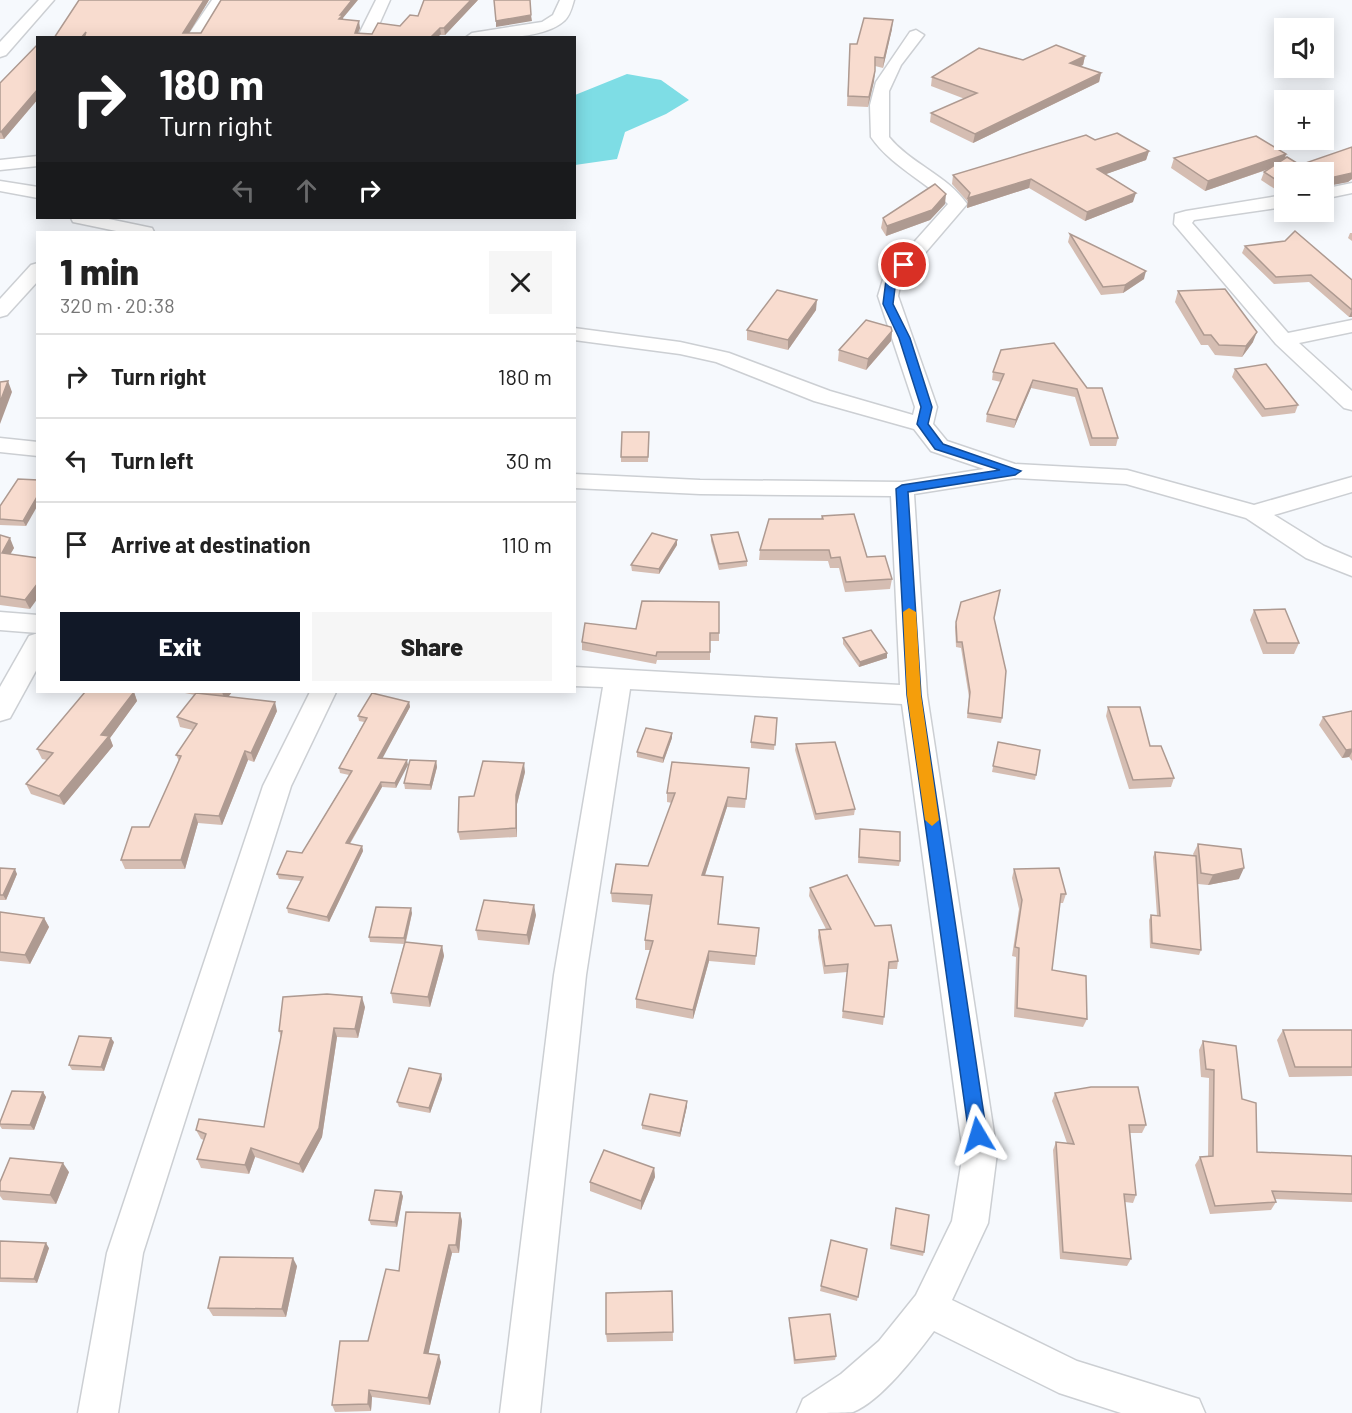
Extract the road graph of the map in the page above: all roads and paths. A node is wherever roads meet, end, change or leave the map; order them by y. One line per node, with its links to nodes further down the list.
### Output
1 (46, 0): 9 (street)
2 (219, 0): 6 (street)
3 (383, 0): 7 (street)
4 (567, 0): 8 (street)
5 (916, 35): 25 (street)
6 (194, 36)
7 (366, 36)
8 (484, 36)
9 (0, 52)
10 (36, 161): 11 (street)
11 (0, 165)
12 (0, 186): 15 (street)
13 (1352, 188): 14 (street)
14 (1334, 192)
15 (36, 193)
16 (1274, 203): 23 (street)
17 (85, 219): 18 (street)
18 (140, 231)
19 (36, 271): 20 (street)
20 (0, 311)
21 (1352, 326): 23 (street)
22 (576, 334): 25 (street)
23 (1283, 340): 24 (street)
24 (1352, 403)
25 (922, 424): 28 (street)
26 (0, 445): 27 (street)
27 (36, 449)
28 (1015, 471): 31 (street); 32 (street)
29 (576, 481): 31 (street)
30 (1352, 484): 32 (street)
31 (902, 489): 40 (street)
32 (1254, 513): 33 (street)
33 (1352, 568)
34 (0, 621): 35 (street)
35 (36, 624)
36 (36, 646): 41 (street)
37 (576, 676): 38 (street)
38 (618, 680): 40 (street); 44 (street)
39 (322, 693): 43 (street)
40 (914, 695): 42 (street)
41 (0, 711)
42 (929, 1308): 45 (street); 46 (street)
43 (98, 1413)
44 (520, 1413)
45 (817, 1413)
46 (1185, 1413)

